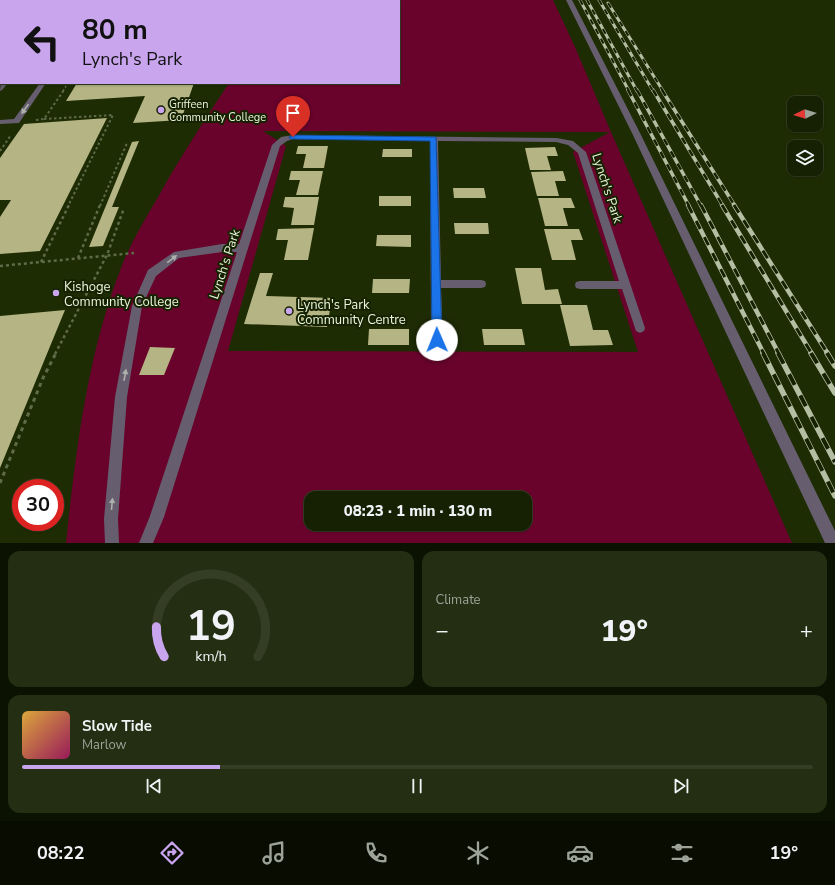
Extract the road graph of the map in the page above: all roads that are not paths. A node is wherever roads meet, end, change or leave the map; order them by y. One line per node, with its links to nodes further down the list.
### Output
1 (569, 0): 14 (street)
2 (42, 84): 3 (street, one-way to 3)
3 (0, 122)
4 (434, 138): 5 (street, Lynch's Park); 6 (street); 9 (street, Lynch's Park)
5 (244, 248): 12 (street, one-way to 5); 13 (street, Lynch's Park)
6 (436, 284): 7 (street); 11 (street)
7 (481, 284)
8 (580, 285): 9 (street)
9 (626, 285): 10 (street, Lynch's Park)
10 (640, 328)
11 (437, 340)
12 (112, 543)
13 (146, 543)
14 (833, 543)

